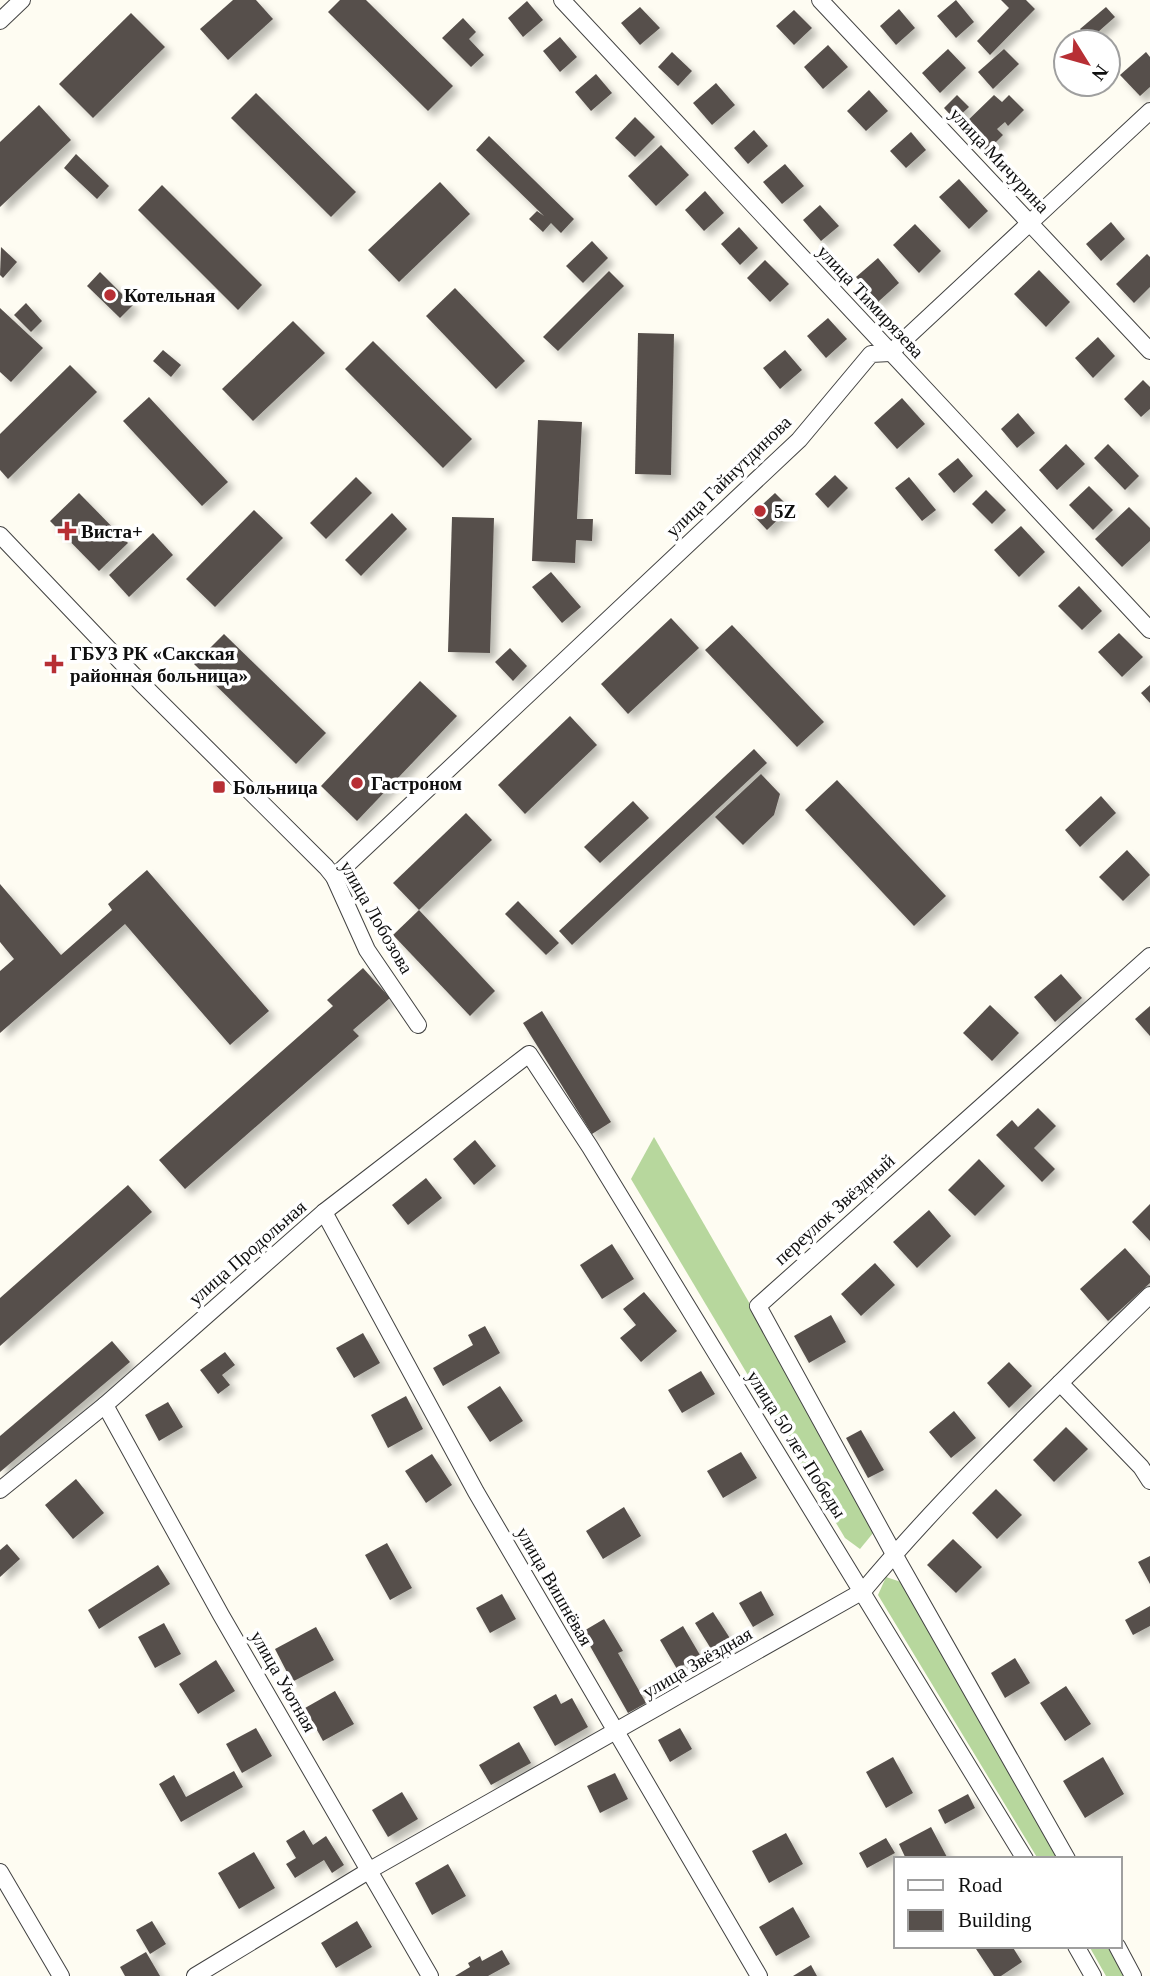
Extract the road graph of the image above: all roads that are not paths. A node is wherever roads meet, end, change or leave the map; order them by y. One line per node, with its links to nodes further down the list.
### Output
1 (22, 0): 4 (street)
2 (562, 0): 8 (street, улица Тимирязева)
3 (820, 0): 6 (street, улица Мичурина)
4 (0, 21)
5 (1150, 111): 6 (street, улица Гайнутдинова)
6 (1030, 222): 7 (street, улица Мичурина); 8 (street, улица Гайнутдинова)
7 (1150, 351)
8 (890, 353): 10 (street, улица Тимирязева); 11 (street, улица Гайнутдинова)
9 (0, 535): 11 (street, улица Лобозова)
10 (1150, 630)
11 (336, 881): 13 (street, улица Лобозова)
12 (1150, 956): 21 (street, переулок Звёздный)
13 (418, 1025)
14 (529, 1054): 15 (street, улица Продольная); 22 (street, улица 50 лет Победы)
15 (324, 1212): 18 (street, улица Продольная); 23 (street, улица Вишнёвая)
16 (1150, 1295): 17 (street, улица Звёздная)
17 (1060, 1382): 19 (street); 21 (street, улица Звёздная)
18 (105, 1405): 20 (street, улица Продольная); 26 (street, улица Уютная)
19 (1150, 1481)
20 (0, 1490)
21 (894, 1554): 22 (street, улица Звёздная); 25 (street)
22 (863, 1591): 23 (street, улица Звёздная); 24 (street, улица 50 лет Победы)
23 (617, 1732): 26 (street, улица Звёздная); 33 (street, улица Вишнёвая)
24 (1024, 1857)
25 (1066, 1857)
26 (370, 1870): 31 (street, улица Звёздная); 32 (street, улица Уютная)
27 (0, 1872): 30 (street)
28 (1077, 1948): 34 (street)
29 (1117, 1948): 35 (street)
30 (61, 1976)
31 (195, 1976)
32 (430, 1976)
33 (759, 1976)
34 (1093, 1976)
35 (1133, 1976)

